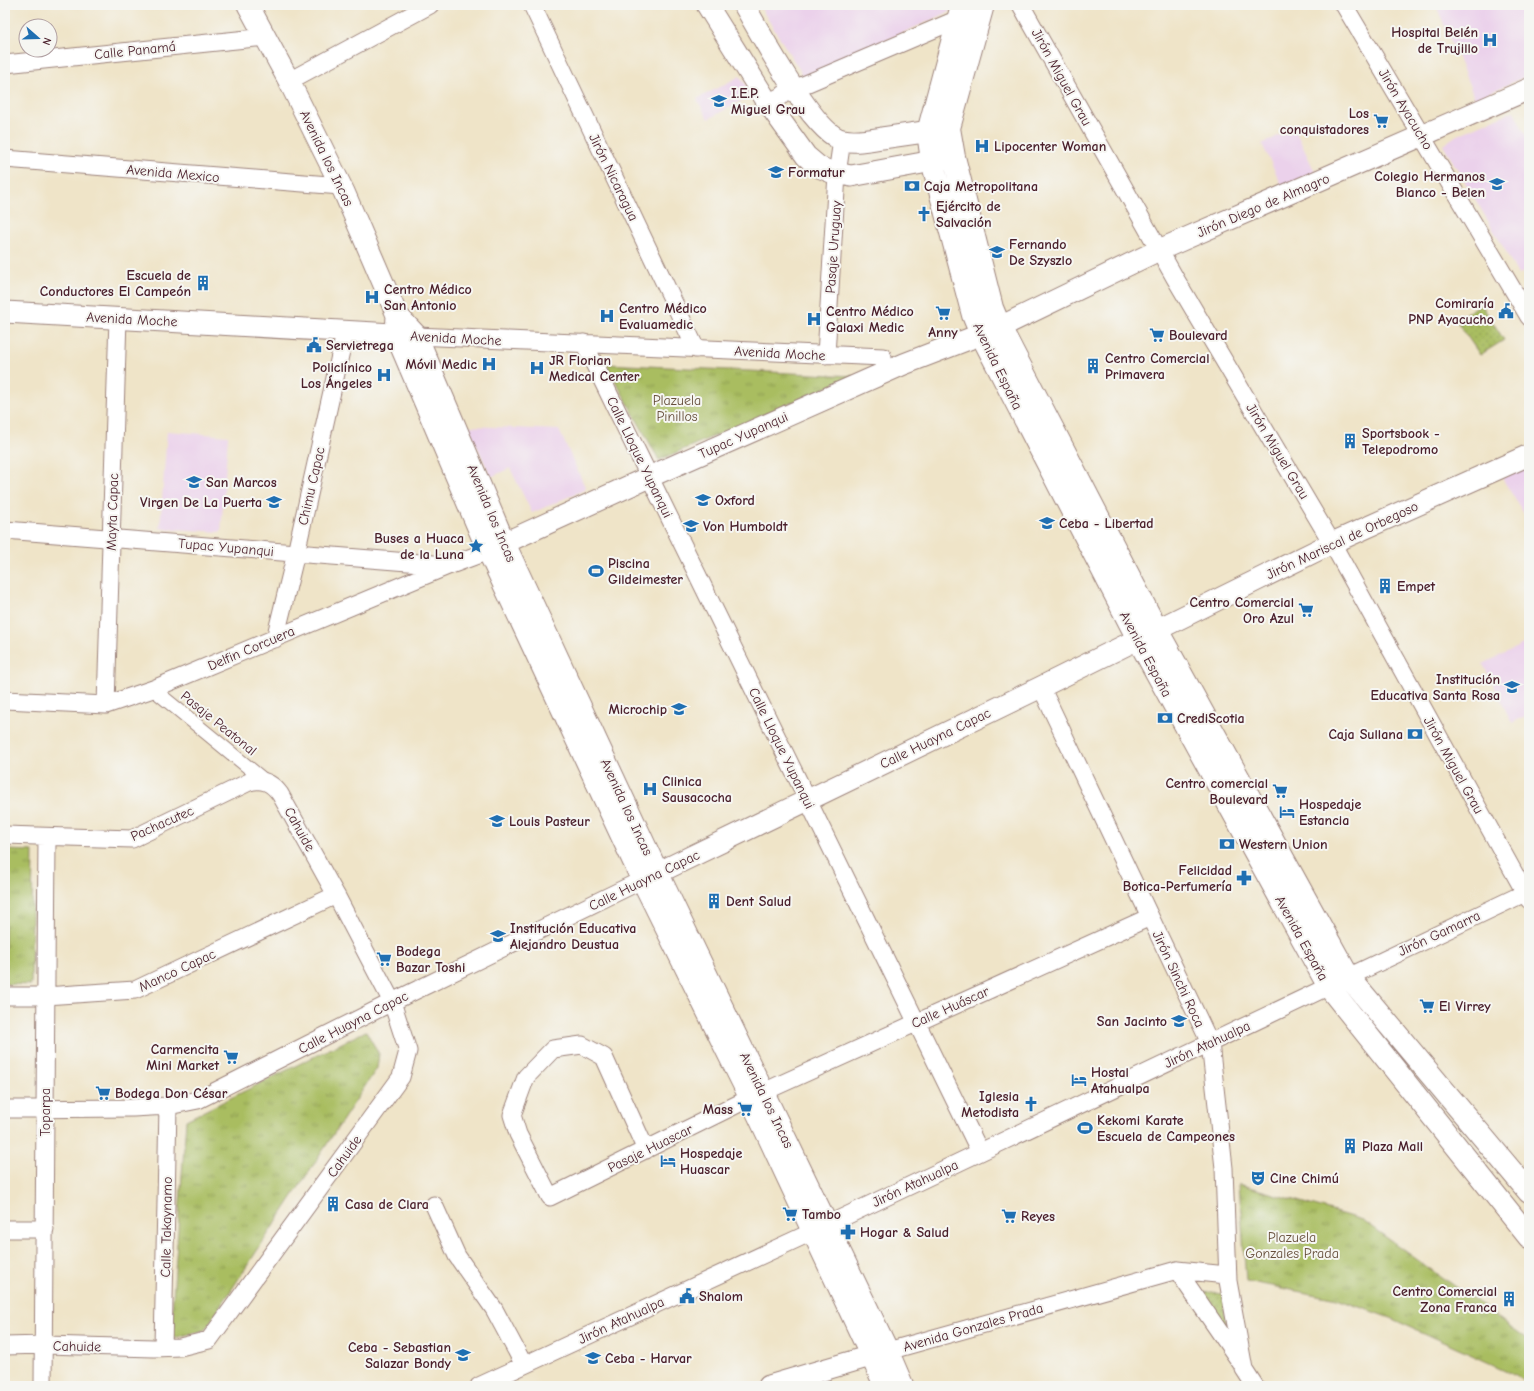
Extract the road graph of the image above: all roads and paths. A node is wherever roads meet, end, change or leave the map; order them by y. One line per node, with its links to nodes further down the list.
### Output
1 (248, 5): 10 (street, Avenida los Incas)
2 (430, 5): 12 (street)
3 (532, 5): 34 (street, Jirón Nicaragua)
4 (707, 5): 15 (street)
5 (744, 5): 13 (street)
6 (984, 5): 16 (main road, Avenida España)
7 (1021, 5): 25 (street, Jirón Miguel Grau)
8 (1344, 5): 18 (street, Jirón Ayacucho)
9 (960, 12): 13 (street); 17 (main road, Avenida España)
10 (266, 37): 11 (street, Calle Panamá); 12 (street, Avenida los Incas)
11 (5, 64)
12 (289, 81): 24 (street, Avenida los Incas)
13 (794, 89): 15 (street); 19 (street)
14 (1529, 89): 18 (street, Jirón Diego de Almagro)
15 (768, 103): 23 (street)
16 (949, 128): 17 (street); 20 (main road, Avenida España)
17 (928, 132): 19 (street); 22 (main road, Avenida España)
18 (1422, 136): 25 (street, Jirón Diego de Almagro); 27 (street, Jirón Ayacucho)
19 (842, 140): 23 (street, Pasaje Uruguay)
20 (954, 157): 22 (street); 30 (main road, Avenida España)
21 (5, 159): 24 (street, Avenida Mexico)
22 (932, 162): 23 (street); 30 (main road, Avenida España)
23 (838, 174): 35 (street, Pasaje Uruguay)
24 (341, 186): 29 (street, Avenida los Incas)
25 (1159, 250): 30 (street, Jirón Diego de Almagro); 41 (street, Jirón Miguel Grau)
26 (5, 312): 28 (street, Avenida Moche)
27 (1529, 317)
28 (118, 318): 31 (street, Avenida Moche); 40 (street, Mayta Capac)
29 (397, 324): 31 (street, Avenida Moche); 32 (street, Avenida los Incas); 42 (street, Avenida los Incas)
30 (990, 330): 38 (street, Tupac Yupanqui); 45 (main road, Avenida España)
31 (345, 333): 43 (street, Chimu Capac)
32 (417, 336): 33 (street, Avenida Moche); 42 (street, Avenida los Incas)
33 (584, 344): 34 (street, Avenida Moche); 38 (street, Calle Lloque Yupanqui)
34 (696, 349): 35 (street, Avenida Moche)
35 (826, 355): 36 (street, Avenida Moche)
36 (883, 357)
37 (1529, 455): 41 (street, Jirón Mariscal de Orbegoso)
38 (649, 477): 42 (street, Tupac Yupanqui); 52 (street, Calle Lloque Yupanqui)
39 (5, 530): 40 (street, Tupac Yupanqui)
40 (111, 538): 43 (street, Tupac Yupanqui); 50 (street, Mayta Capac)
41 (1332, 543): 45 (street, Jirón Mariscal de Orbegoso); 57 (street, Jirón Miguel Grau)
42 (497, 547): 44 (street, Delfin Corcuera); 55 (street, Avenida los Incas)
43 (296, 553): 44 (street, Tupac Yupanqui); 46 (street, Chimu Capac)
44 (448, 566): 46 (street, Delfin Corcuera)
45 (1148, 635): 47 (street, Calle Huayna Capac); 59 (main road, Avenida España); 60 (main road, Avenida España)
46 (274, 639): 48 (street, Delfin Corcuera)
47 (1041, 687): 52 (street, Calle Huayna Capac); 58 (street, Jirón Sinchi Roca)
48 (153, 689): 50 (street, Delfin Corcuera); 51 (street, Pasaje Peatonal)
49 (5, 700): 50 (street, Delfin Corcuera)
50 (106, 705)
51 (265, 781): 54 (street, Pachacutec); 56 (street, Cahuide)
52 (808, 800): 55 (street, Calle Huayna Capac); 64 (street, Calle Lloque Yupanqui)
53 (5, 835): 54 (street, Pachacutec)
54 (47, 838): 62 (street, Toparpa)
55 (650, 876): 63 (street, Calle Huayna Capac); 66 (street, Avenida los Incas)
56 (336, 895): 62 (street, Manco Capac); 63 (street, Cahuide)
57 (1528, 895): 59 (street, Jirón Gamarra)
58 (1150, 917): 64 (street, Calle Huáscar); 65 (street, Jirón Sinchi Roca)
59 (1348, 976): 60 (street, Jirón Atahualpa); 72 (main road, Avenida España)
60 (1329, 987): 65 (street, Jirón Atahualpa); 77 (main road, Avenida España)
61 (5, 996): 62 (street, Manco Capac)
62 (46, 996): 69 (street, Toparpa)
63 (392, 1002): 67 (street, Calle Huayna Capac); 82 (street, Cahuide)
64 (917, 1022): 66 (street, Calle Huáscar); 71 (street, Calle Lloque Yupanqui)
65 (1210, 1043): 71 (street, Jirón Atahualpa); 79 (street, Jirón Sinchi Roca)
66 (756, 1095): 70 (street, Pasaje Huascar); 74 (street, Avenida los Incas)
67 (168, 1106): 69 (street, Calle Huayna Capac); 82 (street, Calle Takaynamo)
68 (5, 1109): 69 (street, Calle Huayna Capac)
69 (44, 1109): 76 (street, Toparpa)
70 (646, 1150): 70 (street, Pasaje Huascar)
71 (980, 1152): 74 (street, Jirón Atahualpa)
72 (1529, 1192)
73 (434, 1205): 84 (street)
74 (820, 1228): 83 (street, Avenida los Incas); 84 (street, Jirón Atahualpa)
75 (5, 1229): 76 (street)
76 (45, 1229): 80 (street, Toparpa)
77 (1529, 1237)
78 (1177, 1270): 79 (street, Avenida Gonzales Prada); 83 (street, Avenida Gonzales Prada); 85 (street)
79 (1228, 1275): 85 (street, Jirón Sinchi Roca)
80 (44, 1345): 81 (street, Cahuide); 82 (street, Cahuide); 86 (street, Toparpa)
81 (5, 1346)
82 (163, 1347)
83 (879, 1354): 88 (street, Avenida Gonzales Prada); 89 (street, Avenida los Incas); 90 (street, Avenida los Incas)
84 (524, 1365): 87 (street, Jirón Atahualpa)
85 (1244, 1369): 91 (street, Jirón Sinchi Roca)
86 (43, 1386)
87 (479, 1386)
88 (769, 1386)
89 (885, 1386)
90 (903, 1386)
91 (1255, 1386)

